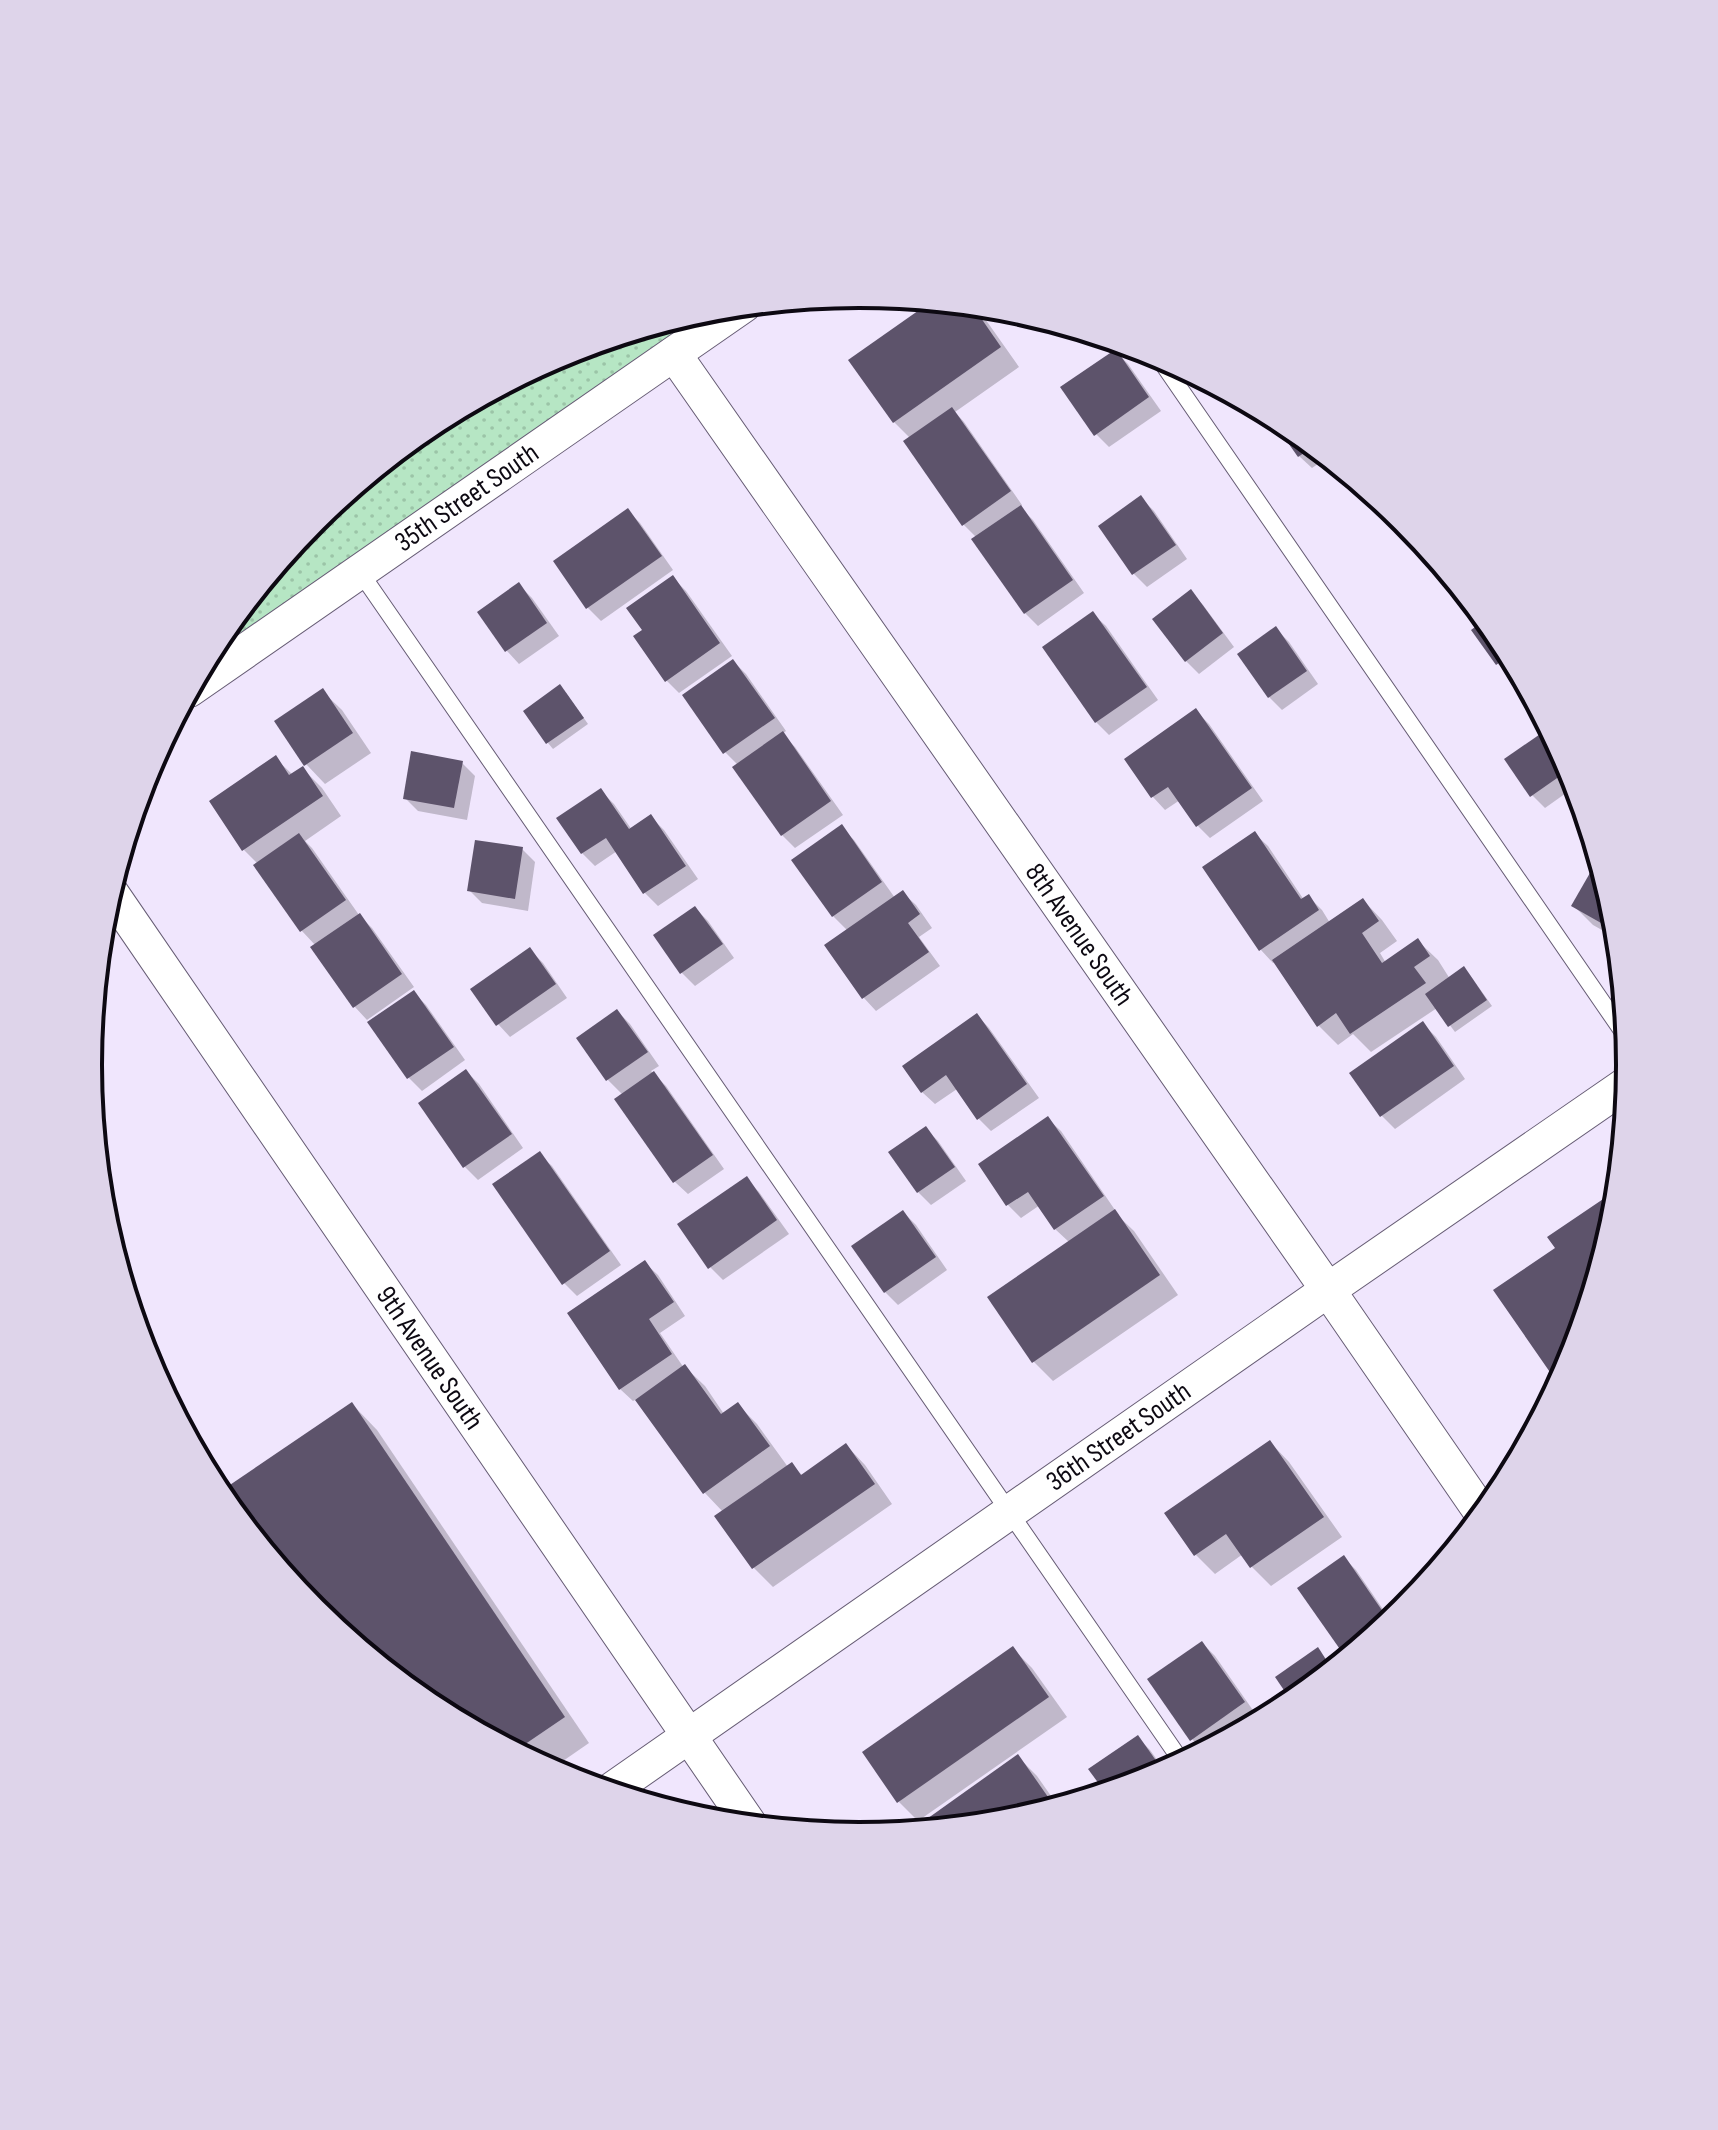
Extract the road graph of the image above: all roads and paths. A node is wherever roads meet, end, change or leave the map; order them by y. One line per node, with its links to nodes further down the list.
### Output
1 (721, 321): 2 (street, 35th Street South)
2 (674, 354): 4 (street, 35th Street South); 9 (street, 8th Avenue South)
3 (1171, 376): 7 (lane)
4 (360, 572): 5 (street, 35th Street South); 11 (lane)
5 (210, 676)
6 (120, 905): 12 (street, 9th Avenue South)
7 (1614, 1019)
8 (1615, 1092): 9 (street, 36th Street South)
9 (1328, 1290): 10 (street, 8th Avenue South); 11 (street, 36th Street South)
10 (1475, 1504)
11 (1010, 1513): 12 (street, 36th Street South); 13 (lane)
12 (689, 1737): 14 (street, 36th Street South); 15 (street, 9th Avenue South)
13 (1175, 1752)
14 (621, 1783)
15 (741, 1813)

